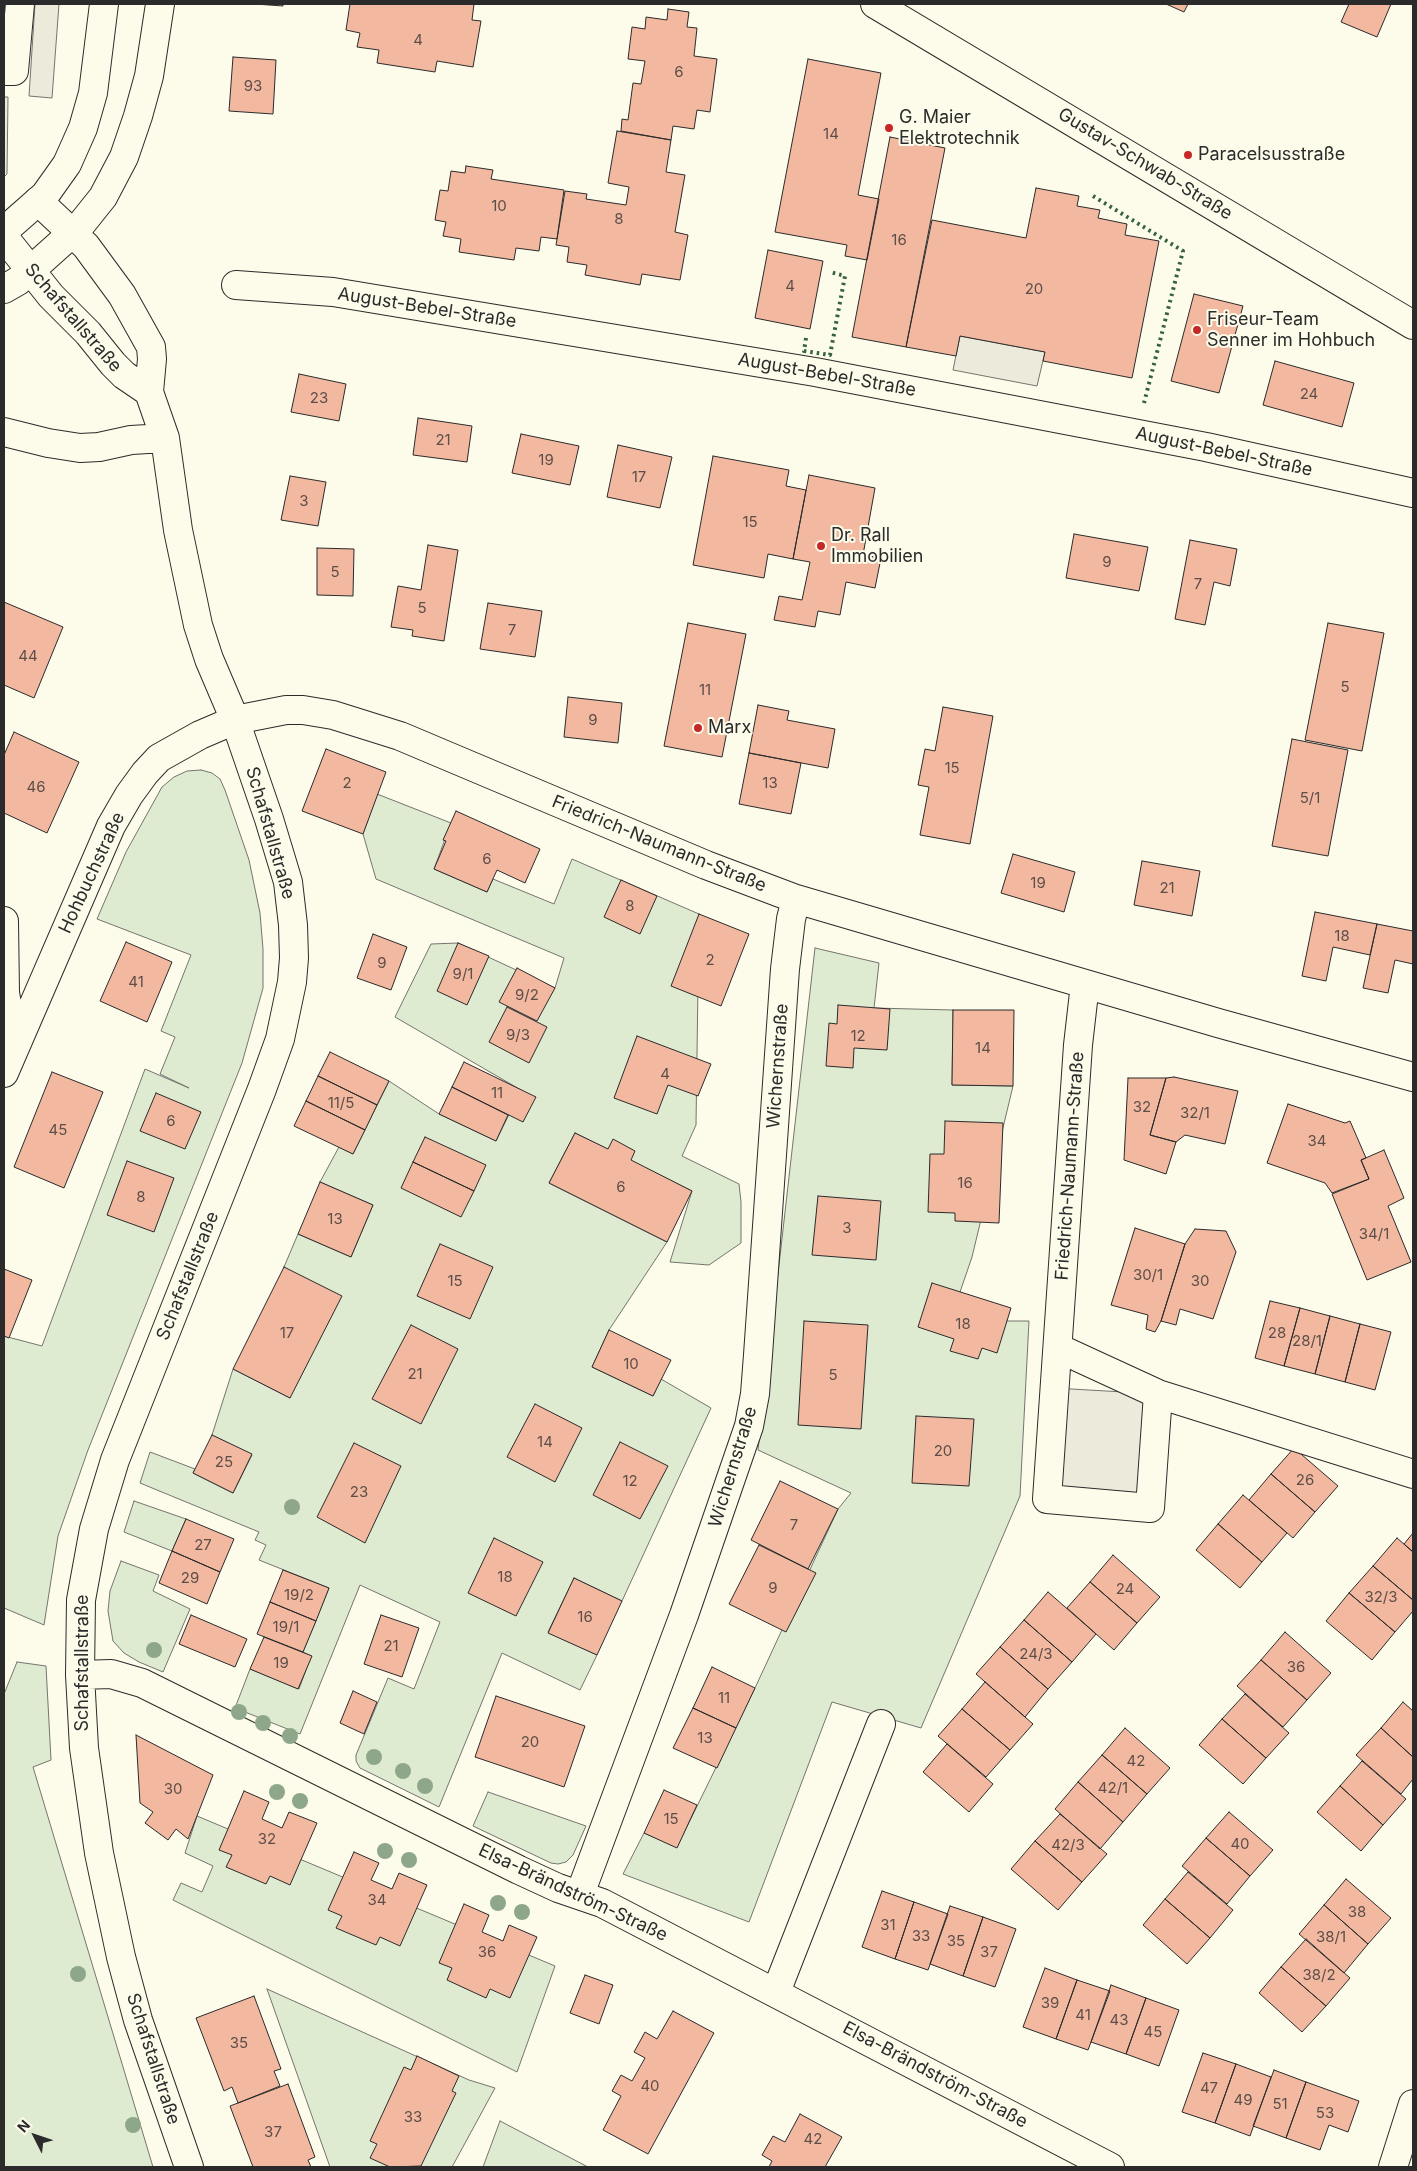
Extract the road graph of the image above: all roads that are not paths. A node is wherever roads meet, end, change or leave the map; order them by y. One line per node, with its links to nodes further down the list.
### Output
1 (20, 4): 5 (main road)
2 (104, 4): 6 (main road)
3 (160, 4): 8 (main road)
4 (875, 4): 13 (main road, Gustav-Schwab-Straße)
5 (4, 71)
6 (38, 202): 7 (main road); 8 (main road, Schafstallstraße)
7 (4, 231)
8 (73, 233): 10 (main road); 14 (main road, Schafstallstraße)
9 (4, 236): 10 (main road, Schafstallstraße)
10 (31, 270): 12 (main road); 14 (main road, Schafstallstraße)
11 (236, 285): 17 (main road, August-Bebel-Straße)
12 (4, 289)
13 (1413, 325)
14 (149, 392): 16 (main road, Schafstallstraße)
15 (4, 432): 16 (main road)
16 (165, 438): 18 (main road, Schafstallstraße)
17 (1413, 493)
18 (235, 720): 19 (main road, Friedrich-Naumann-Straße); 22 (main road, Hohbuchstraße); 28 (main road, Schafstallstraße)
19 (796, 899): 21 (main road, Friedrich-Naumann-Straße); 30 (main road, Wichernstraße)
20 (4, 921): 22 (main road)
21 (1085, 984): 24 (main road, Friedrich-Naumann-Straße); 25 (main road, Friedrich-Naumann-Straße)
22 (18, 1041): 23 (main road, Hohbuchstraße)
23 (4, 1073)
24 (1413, 1077)
25 (1058, 1348): 26 (main road); 26 (main road, Friedrich-Naumann-Straße)
26 (1158, 1394): 27 (main road)
27 (1412, 1474)
28 (80, 1675): 30 (main road, Elsa-Brändström-Straße); 33 (main road, Schafstallstraße)
29 (881, 1724): 31 (main road)
30 (580, 1894): 31 (main road, Elsa-Brändström-Straße)
31 (776, 1992): 34 (main road, Elsa-Brändström-Straße)
32 (1413, 2104): 35 (main road)
33 (189, 2167)
34 (1110, 2167)
35 (1393, 2167)

